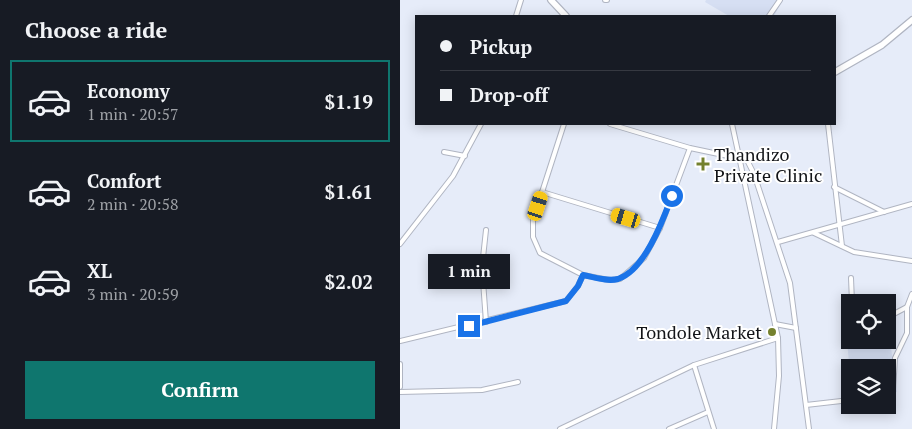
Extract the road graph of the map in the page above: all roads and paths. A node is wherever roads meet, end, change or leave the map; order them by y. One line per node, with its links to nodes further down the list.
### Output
1 (521, 0): 4 (street)
2 (551, 0): 5 (main road)
3 (780, 0): 6 (street)
4 (516, 15)
5 (565, 15)
6 (770, 15)
7 (912, 20): 8 (main road)
8 (836, 71)
9 (480, 125): 16 (street)
10 (564, 125): 19 (street)
11 (613, 125): 14 (street)
12 (732, 125): 17 (street)
13 (828, 125): 18 (street)
14 (690, 148): 17 (street); 23 (street)
15 (444, 152): 16 (street)
16 (465, 156): 27 (street)
17 (739, 158): 26 (street); 37 (street)
18 (834, 187): 21 (street); 22 (street)
19 (542, 192): 23 (street); 30 (street)
20 (912, 204): 21 (street)
21 (884, 212): 22 (street)
22 (839, 225): 25 (street); 28 (street)
23 (660, 228): 30 (street)
24 (486, 230): 36 (street)
25 (814, 233): 26 (street); 28 (street)
26 (778, 242): 38 (street)
27 (400, 244)
28 (842, 246): 29 (street)
29 (912, 261)
30 (583, 275): 36 (street)
31 (851, 278): 32 (street)
32 (852, 294)
33 (912, 294): 34 (street)
34 (907, 307): 35 (street); 41 (street)
35 (896, 313)
36 (486, 322): 40 (street)
37 (776, 324): 38 (street); 39 (street)
38 (796, 328): 48 (street)
39 (778, 338): 43 (street); 53 (street)
40 (400, 341)
41 (895, 359)
42 (400, 364): 45 (street)
43 (694, 365): 49 (street); 50 (street)
44 (518, 382): 46 (street)
45 (400, 387)
46 (400, 392)
47 (841, 401): 48 (street)
48 (806, 405): 54 (street)
49 (708, 412): 51 (street); 52 (street)
50 (560, 429)
51 (668, 429)
52 (714, 429)
53 (776, 429)
54 (809, 429)

